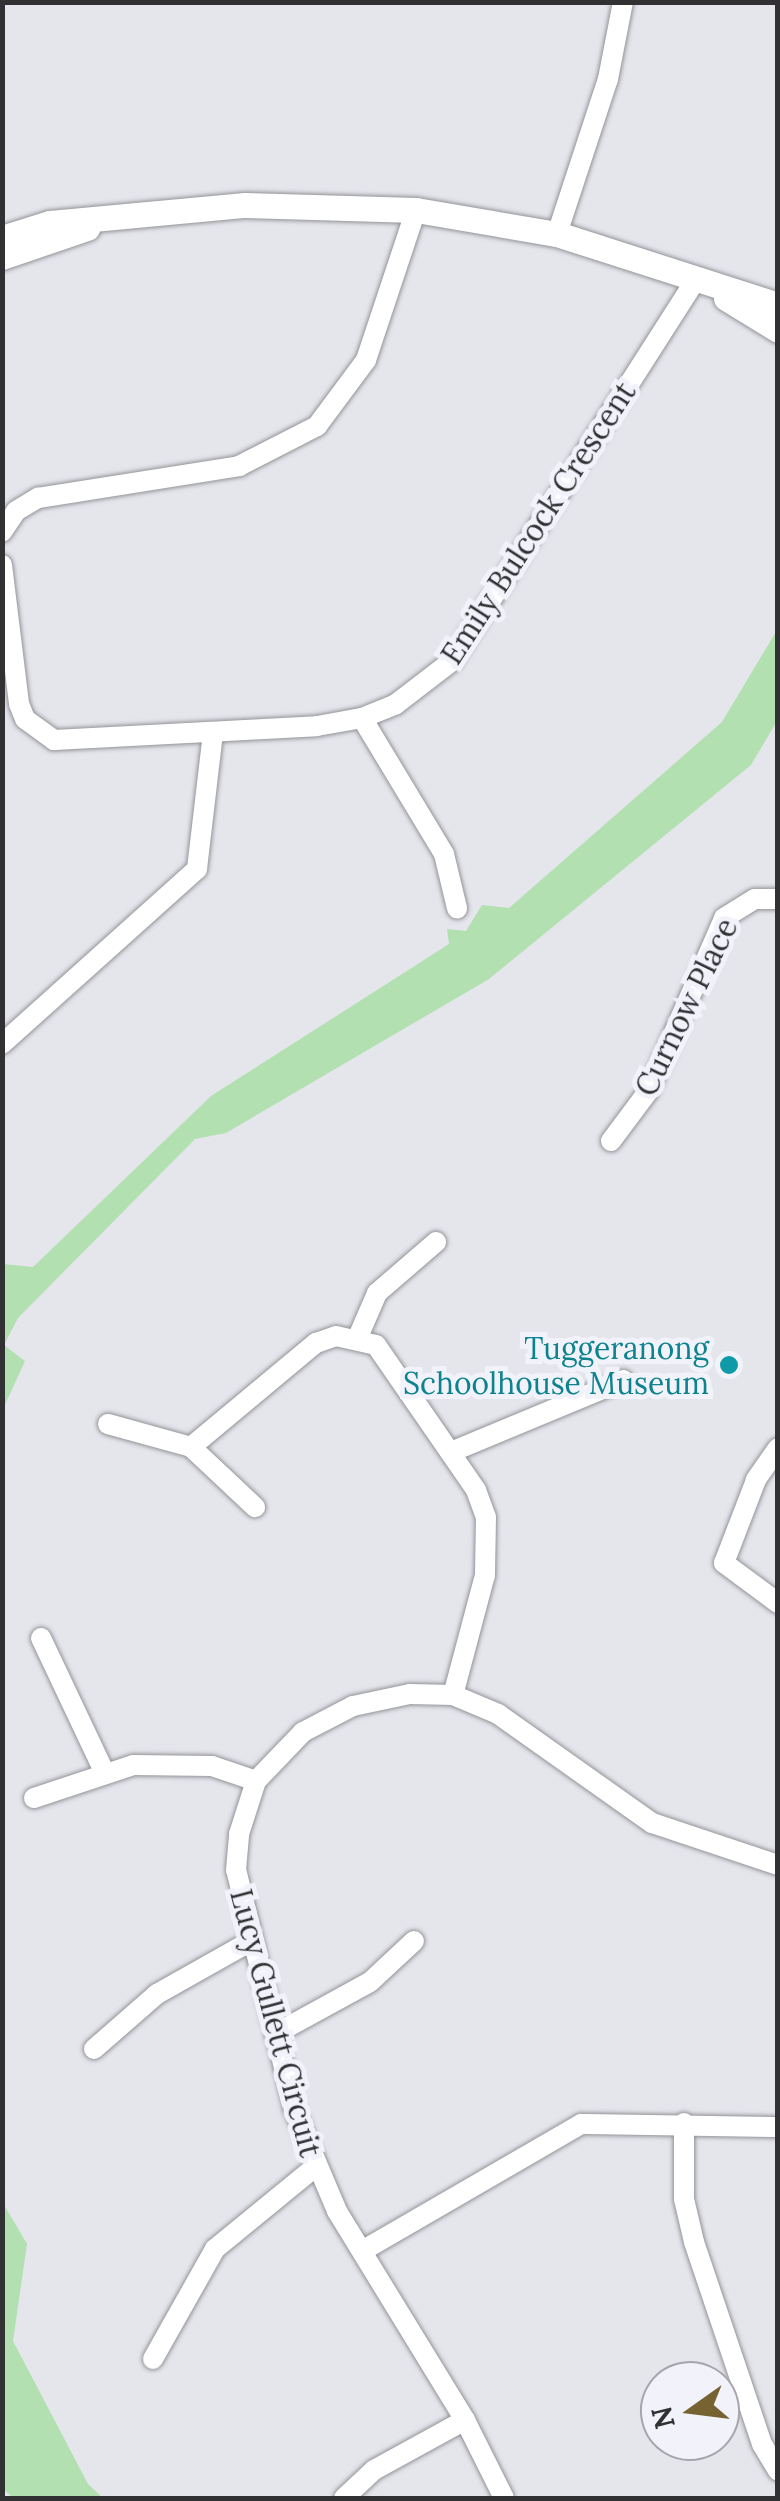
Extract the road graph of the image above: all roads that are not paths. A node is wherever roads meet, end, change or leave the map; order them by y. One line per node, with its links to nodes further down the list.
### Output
1 (623, 2): 4 (street)
2 (416, 210): 3 (street); 4 (street); 10 (street)
3 (100, 222): 5 (street); 6 (street)
4 (557, 234): 7 (street)
5 (2, 238)
6 (2, 257)
7 (696, 279): 8 (street); 9 (street); 12 (street, Emily Bulcock Crescent)
8 (778, 305)
9 (778, 330)
10 (2, 532)
11 (2, 565): 13 (street, Emily Bulcock Crescent)
12 (362, 718): 13 (street, Emily Bulcock Crescent); 15 (street)
13 (212, 733): 16 (street)
14 (778, 899): 17 (street, Curnow Place)
15 (457, 908)
16 (2, 1044)
17 (611, 1141)
18 (436, 1242): 19 (street)
19 (358, 1337): 22 (street); 24 (street)
20 (624, 1380): 24 (street)
21 (108, 1424): 22 (street)
22 (191, 1447): 25 (street)
23 (778, 1448): 26 (street)
24 (451, 1452): 28 (street)
25 (255, 1508)
26 (778, 1603)
27 (41, 1638): 29 (street)
28 (453, 1695): 30 (street, Lucy Gullett Circuit); 32 (street, Lucy Gullett Circuit)
29 (104, 1772): 30 (street); 31 (street)
30 (256, 1781): 33 (street, Lucy Gullett Circuit)
31 (34, 1798)
32 (778, 1865)
33 (251, 1942): 35 (street, Lucy Gullett Circuit); 36 (street)
34 (414, 1942): 35 (street)
35 (274, 2034): 39 (street, Lucy Gullett Circuit)
36 (94, 2049)
37 (684, 2123): 38 (street); 40 (street); 43 (street)
38 (778, 2126)
39 (314, 2168): 40 (street, Lucy Gullett Circuit); 41 (street)
40 (362, 2252): 42 (street, Lucy Gullett Circuit)
41 (153, 2359)
42 (464, 2420): 44 (street); 45 (street, Lucy Gullett Circuit)
43 (778, 2472)
44 (344, 2498)
45 (504, 2498)

